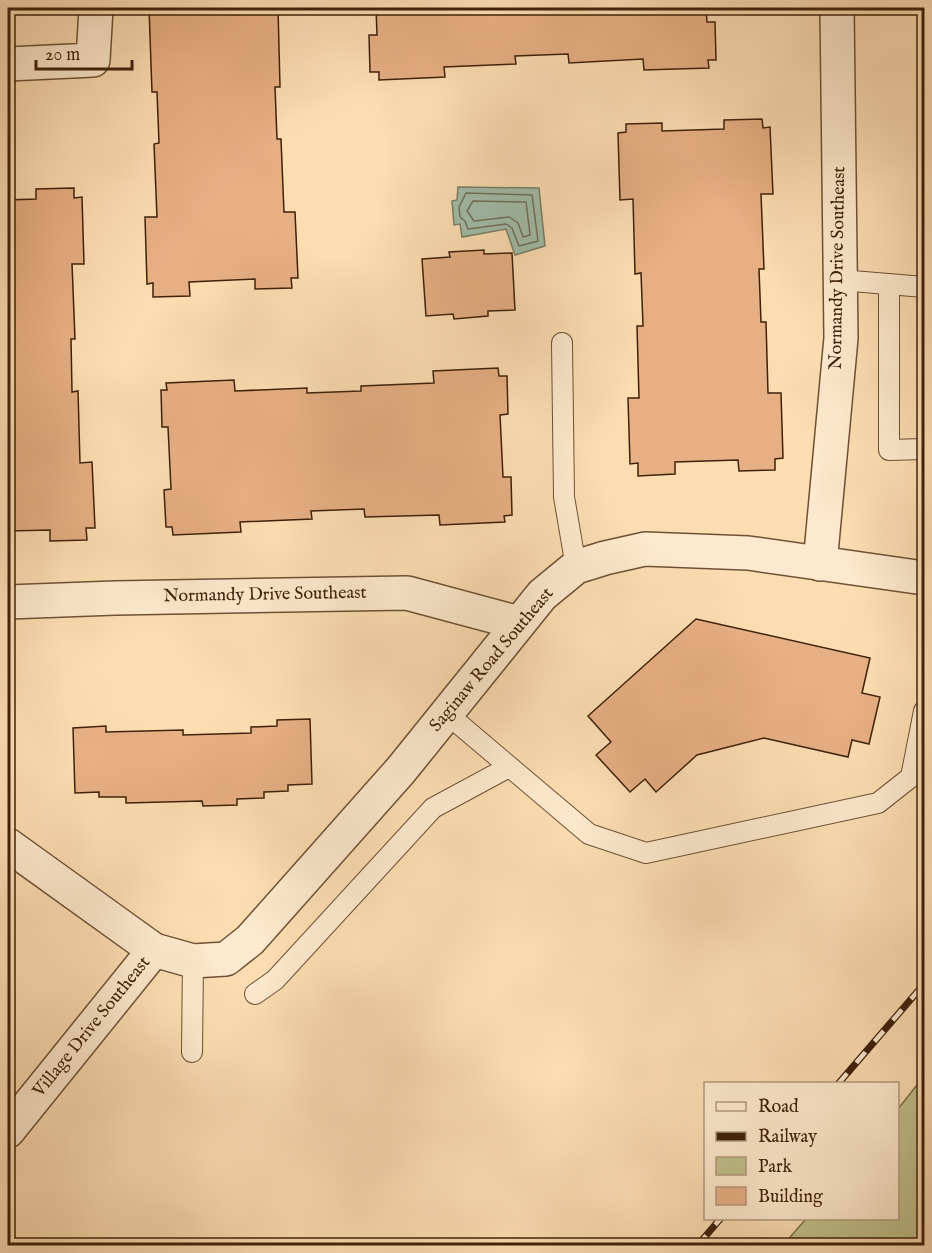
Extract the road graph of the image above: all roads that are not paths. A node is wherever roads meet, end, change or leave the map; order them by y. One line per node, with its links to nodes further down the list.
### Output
1 (96, 8): 3 (street)
2 (837, 8): 4 (street, Normandy Drive Southeast)
3 (8, 64)
4 (840, 279): 5 (lane); 9 (street, Normandy Drive Southeast)
5 (889, 284): 6 (lane); 8 (lane)
6 (924, 287)
7 (562, 343): 10 (lane)
8 (924, 449)
9 (820, 564): 10 (street, Saginaw Road Southeast); 11 (street, Saginaw Road Southeast)
10 (576, 567): 13 (street, Saginaw Road Southeast)
11 (924, 578)
12 (8, 602): 13 (street, Normandy Drive Southeast)
13 (519, 623): 15 (street, Saginaw Road Southeast)
14 (924, 711): 16 (lane)
15 (446, 713): 16 (lane); 18 (street, Saginaw Road Southeast)
16 (510, 767): 21 (lane)
17 (8, 845): 19 (street, Village Drive Southeast)
18 (250, 940): 20 (street, Village Drive Southeast)
19 (154, 950): 20 (street, Village Drive Southeast); 23 (street, Village Drive Southeast)
20 (192, 961): 22 (lane)
21 (255, 994)
22 (192, 1052)
23 (8, 1131)

